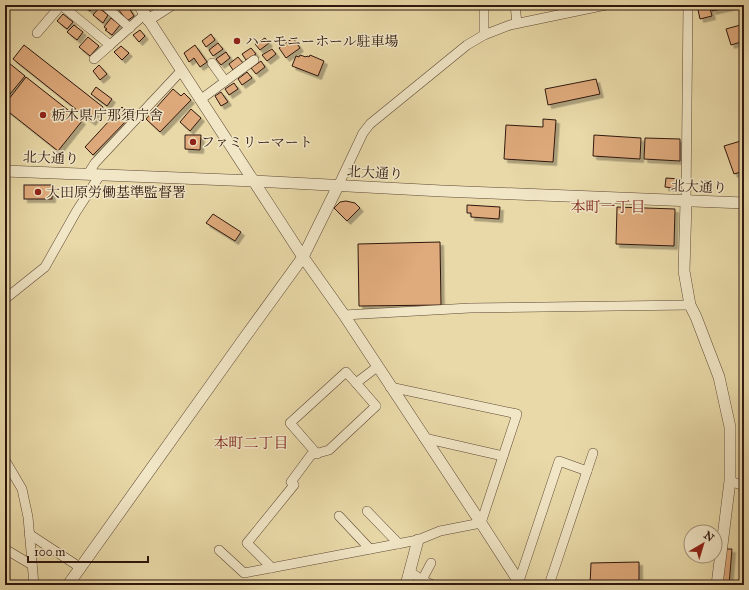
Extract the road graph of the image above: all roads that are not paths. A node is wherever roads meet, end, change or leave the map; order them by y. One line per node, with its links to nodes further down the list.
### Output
1 (7, 5): 9 (street)
2 (61, 5): 13 (street); 15 (street)
3 (104, 5): 12 (street)
4 (171, 5): 10 (street)
5 (484, 5): 14 (street)
6 (515, 5): 11 (street)
7 (606, 5): 11 (street)
8 (688, 5): 27 (street)
9 (5, 9)
10 (144, 13): 12 (street); 19 (street)
11 (517, 23): 14 (street)
12 (130, 28): 15 (street)
13 (37, 33)
14 (484, 35): 26 (street)
15 (110, 46): 16 (street)
16 (94, 59)
17 (254, 60): 20 (street)
18 (212, 63): 20 (street)
19 (181, 71): 21 (street); 23 (street)
20 (225, 82): 21 (street)
21 (200, 100): 25 (street)
22 (5, 171): 23 (street, 北大通り)
23 (88, 174): 24 (street, 北大通り)
24 (100, 175): 25 (street, 北大通り); 30 (street)
25 (254, 181): 26 (street, 北大通り); 29 (street)
26 (338, 186): 27 (street, 北大通り); 29 (street)
27 (686, 202): 28 (street, 北大通り); 31 (street)
28 (744, 203)
29 (303, 257): 32 (street); 55 (street)
30 (5, 299)
31 (690, 305): 32 (street); 42 (street)
32 (344, 315): 33 (street)
33 (377, 367): 34 (street); 35 (street)
34 (356, 383): 38 (street); 38 (street)
35 (390, 387): 36 (street); 39 (street)
36 (424, 438): 39 (street); 46 (street)
37 (593, 453): 41 (street)
38 (318, 454): 56 (street)
39 (503, 456): 46 (street)
40 (5, 460): 47 (street)
41 (587, 471): 59 (street); 64 (street)
42 (730, 481): 43 (street); 65 (street)
43 (744, 486)
44 (367, 510): 49 (street)
45 (339, 516): 51 (street)
46 (481, 522): 48 (street); 59 (street)
47 (29, 534): 54 (street); 55 (street)
48 (418, 540): 49 (street); 57 (street)
49 (399, 544): 51 (street)
50 (5, 548): 54 (street)
51 (370, 549): 56 (street)
52 (219, 550): 56 (street)
53 (431, 563): 58 (street)
54 (32, 564): 60 (street)
55 (81, 568): 61 (street)
56 (272, 568)
57 (409, 571): 58 (street); 62 (street)
58 (422, 580): 63 (street)
59 (520, 583)
60 (34, 585)
61 (68, 585)
62 (406, 585)
63 (433, 585)
64 (549, 585)
65 (717, 585)

